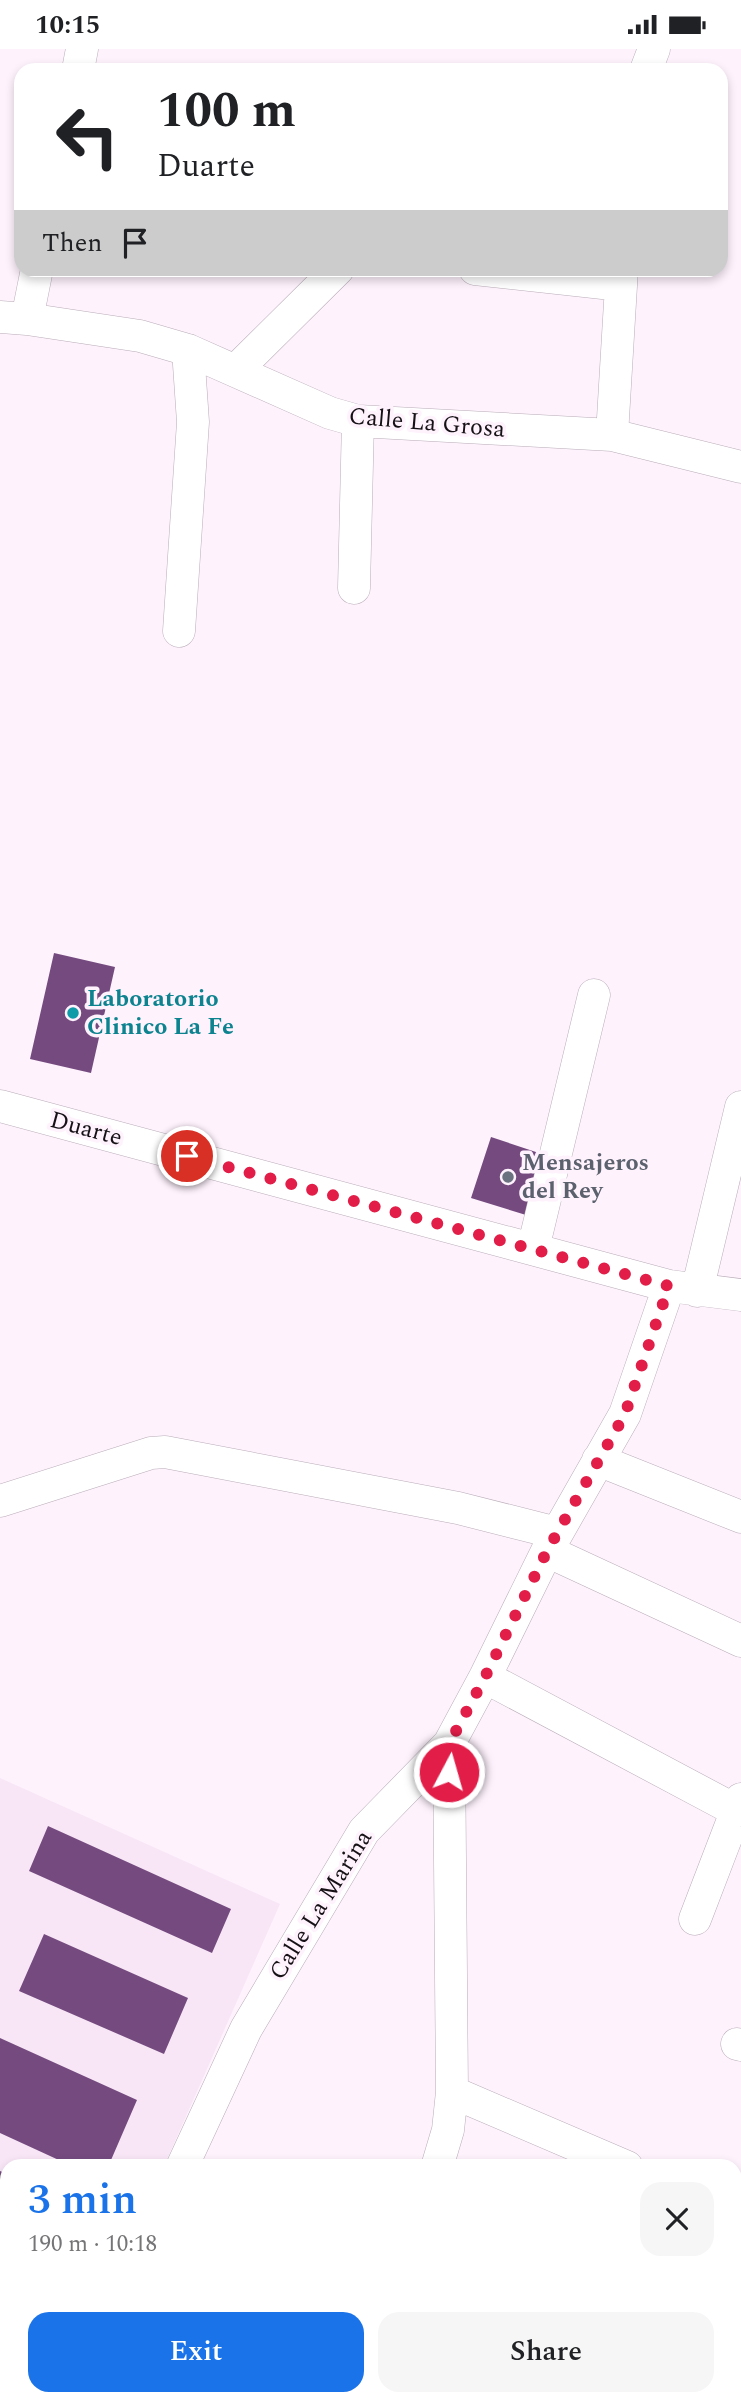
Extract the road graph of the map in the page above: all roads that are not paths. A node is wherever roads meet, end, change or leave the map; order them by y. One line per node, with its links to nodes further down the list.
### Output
1 (33, 277): 4 (street)
2 (330, 277): 6 (street)
3 (621, 277): 8 (street)
4 (13, 318): 5 (street, Calle La Grosa)
5 (188, 350): 6 (street, Calle La Grosa); 11 (street)
6 (236, 370): 7 (street, Calle La Grosa)
7 (358, 421): 8 (street, Calle La Grosa); 10 (street)
8 (611, 435): 9 (street, Calle La Grosa)
9 (741, 467)
10 (354, 588)
11 (178, 631)
12 (594, 995): 15 (street)
13 (0, 1106): 15 (street, Duarte)
14 (741, 1107): 16 (street, Calle La Marina)
15 (533, 1249): 16 (street, Duarte)
16 (683, 1288): 17 (street, Duarte); 18 (street, Calle La Marina)
17 (741, 1295)
18 (598, 1460): 20 (street); 21 (street, Calle La Marina)
19 (0, 1501): 21 (street)
20 (741, 1517)
21 (552, 1542): 22 (street); 23 (street, Calle La Marina)
22 (741, 1641)
23 (485, 1677): 24 (street, Calle La Marina); 25 (street)
24 (449, 1744): 27 (street); 28 (street, Calle La Marina)
25 (739, 1805): 26 (street)
26 (695, 1919)
27 (452, 2092): 29 (street); 30 (street)
28 (186, 2159)
29 (439, 2159)
30 (609, 2159)

